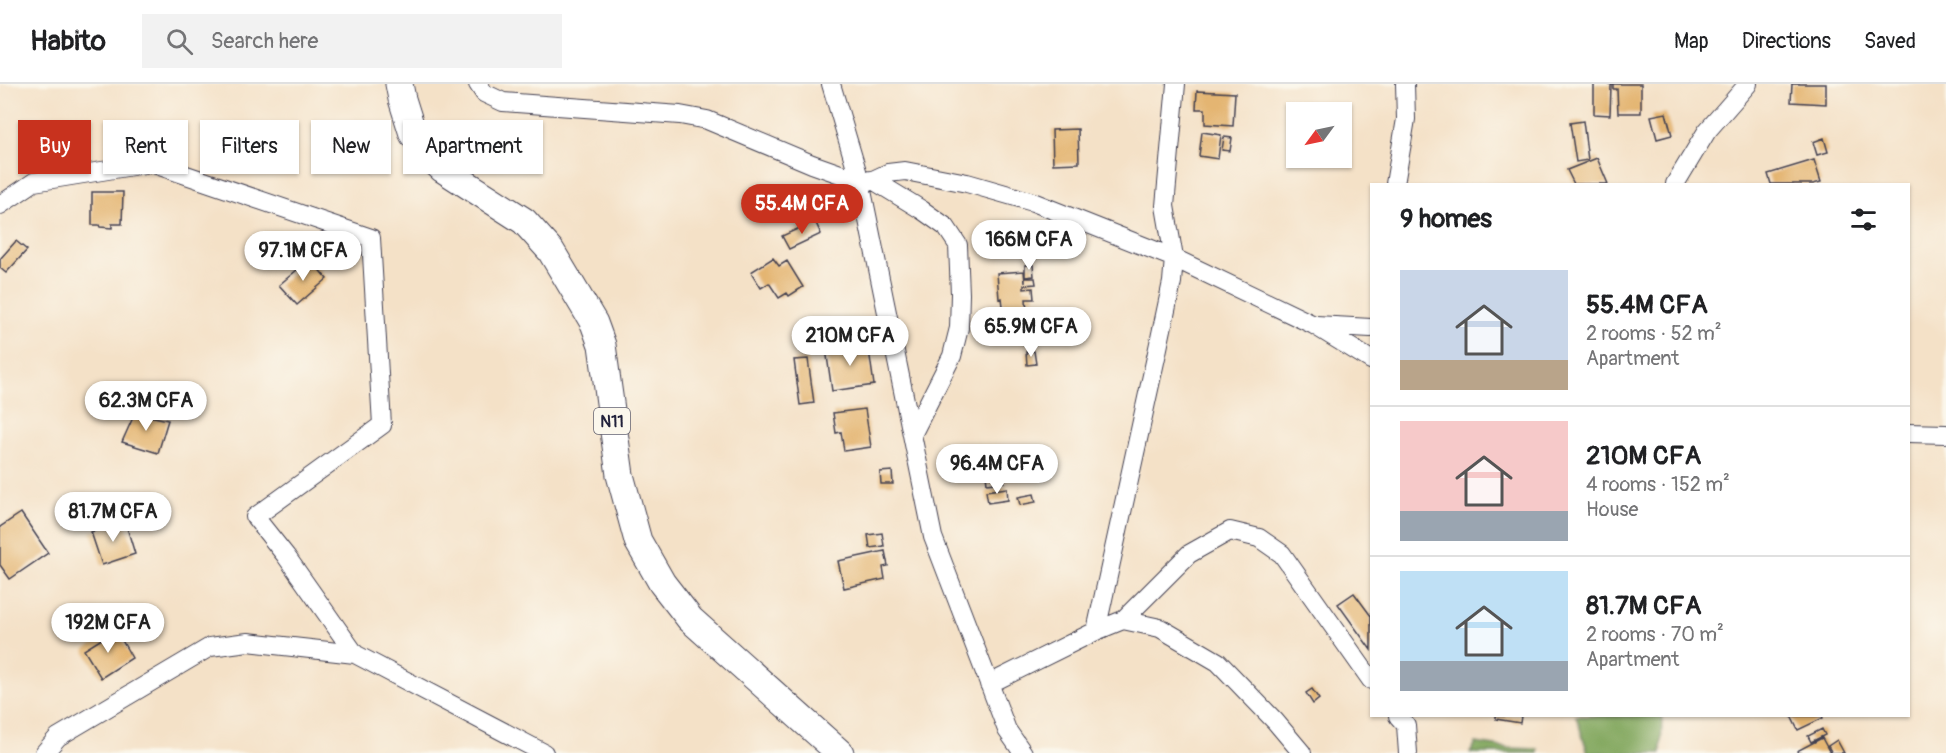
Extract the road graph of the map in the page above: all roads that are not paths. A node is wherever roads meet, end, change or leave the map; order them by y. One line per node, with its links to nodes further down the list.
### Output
1 (399, 84): 26 (highway, N11)
2 (478, 84): 7 (street)
3 (831, 84): 7 (street)
4 (1176, 84): 11 (street)
5 (1405, 84): 8 (street)
6 (1748, 84): 9 (street)
7 (867, 180): 11 (street); 15 (street); 15 (street)
8 (1395, 183)
9 (1676, 183)
10 (0, 205): 20 (street)
11 (1174, 258): 12 (street); 19 (street)
12 (1314, 325): 13 (street); 14 (street)
13 (1370, 328)
14 (1370, 359)
15 (913, 433): 22 (street)
16 (1910, 434): 17 (street)
17 (1946, 434)
18 (1123, 620): 19 (street); 21 (street); 28 (street)
19 (1096, 631): 22 (street)
20 (355, 654): 24 (street); 25 (street)
21 (1370, 679)
22 (989, 684): 27 (street)
23 (1399, 717): 29 (street)
24 (44, 753)
25 (544, 753)
26 (840, 753)
27 (1023, 753)
28 (1302, 753)
29 (1408, 753)

